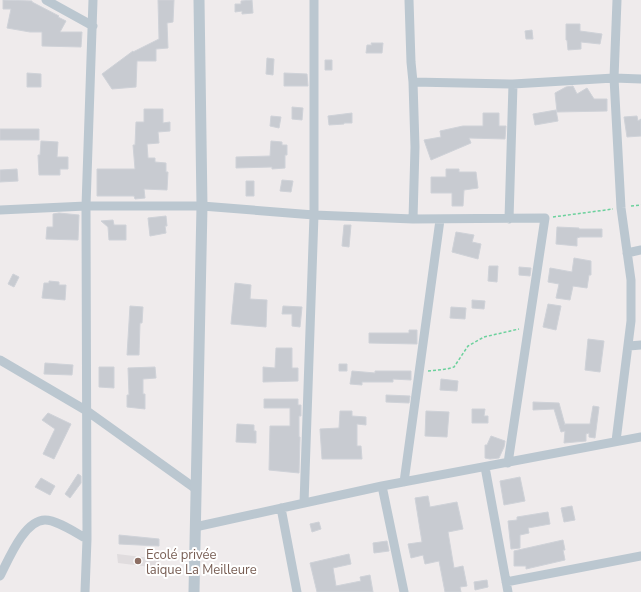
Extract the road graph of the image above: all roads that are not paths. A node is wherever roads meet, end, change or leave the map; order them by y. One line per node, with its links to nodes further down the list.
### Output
1 (46, 0): 7 (street)
2 (93, 0): 7 (street)
3 (199, 0): 13 (street)
4 (314, 0): 15 (street)
5 (409, 0): 10 (street)
6 (616, 0): 8 (street)
7 (92, 26): 12 (street)
8 (614, 78): 9 (street); 11 (street); 20 (street)
9 (641, 80)
10 (413, 82): 11 (street); 16 (street)
11 (513, 84): 17 (street)
12 (86, 206): 13 (street); 14 (street); 24 (street)
13 (202, 206): 15 (street); 31 (street)
14 (0, 210)
15 (314, 215): 16 (street); 32 (street)
16 (413, 219): 18 (street)
17 (509, 219): 18 (street); 27 (street)
18 (440, 220): 29 (street)
19 (641, 250): 20 (street)
20 (627, 253): 21 (street)
21 (629, 346): 22 (street); 26 (street)
22 (641, 346)
23 (0, 360): 24 (street)
24 (87, 411): 31 (street); 35 (street)
25 (641, 437): 26 (street)
26 (616, 440): 27 (street)
27 (508, 463): 28 (street)
28 (485, 467): 29 (street); 38 (street)
29 (404, 482): 30 (street)
30 (382, 486): 32 (street); 42 (street)
31 (196, 489): 34 (street)
32 (304, 503): 33 (street)
33 (281, 508): 34 (street); 41 (street)
34 (195, 527): 40 (street)
35 (87, 539): 37 (street); 39 (street)
36 (641, 556): 38 (street)
37 (0, 576)
38 (506, 582): 43 (street)
39 (85, 592)
40 (194, 592)
41 (297, 592)
42 (404, 592)
43 (508, 592)

